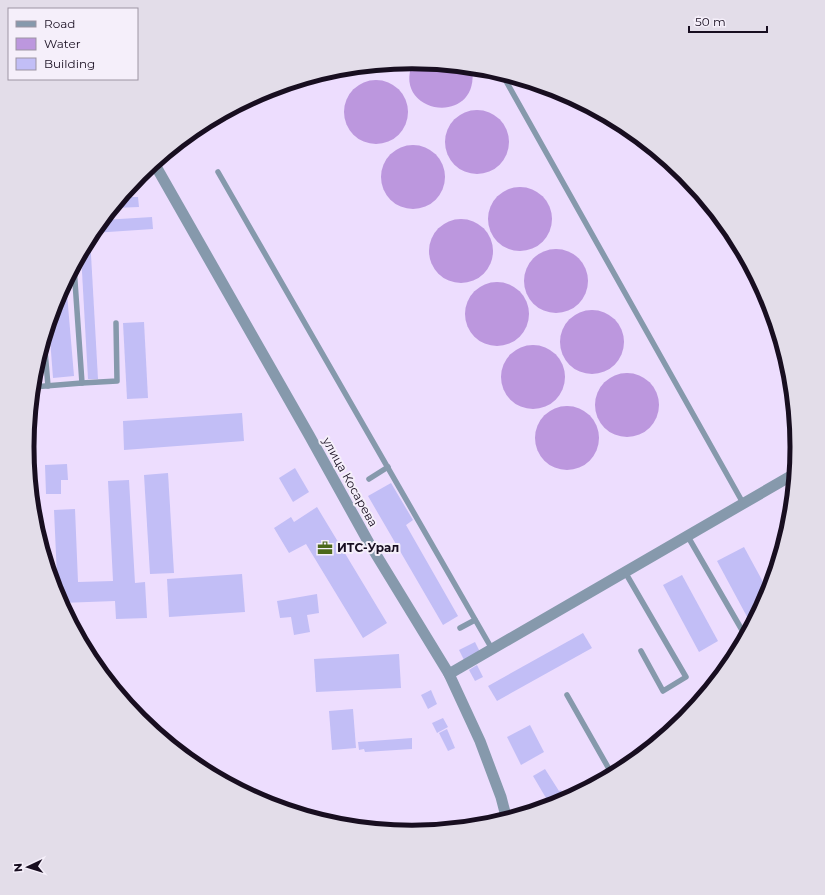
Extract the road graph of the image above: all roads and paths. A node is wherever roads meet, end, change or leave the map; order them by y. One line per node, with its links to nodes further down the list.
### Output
1 (506, 81): 13 (lane)
2 (157, 169): 21 (street, улица Косарева)
3 (218, 172): 10 (lane)
4 (75, 277): 7 (lane)
5 (116, 323): 7 (lane)
6 (45, 356): 8 (lane)
7 (82, 383): 8 (lane)
8 (48, 386): 9 (lane)
9 (39, 387)
10 (388, 467): 12 (lane); 16 (lane)
11 (790, 476): 13 (street)
12 (369, 479)
13 (743, 503): 14 (street)
14 (687, 535): 15 (street); 18 (lane)
15 (625, 572): 19 (street); 20 (lane)
16 (475, 620): 17 (lane); 19 (lane)
17 (460, 628)
18 (743, 632)
19 (492, 649): 21 (street)
20 (641, 651)
21 (449, 674): 24 (street, улица Косарева)
22 (567, 696): 23 (lane)
23 (609, 771)
24 (505, 814)

